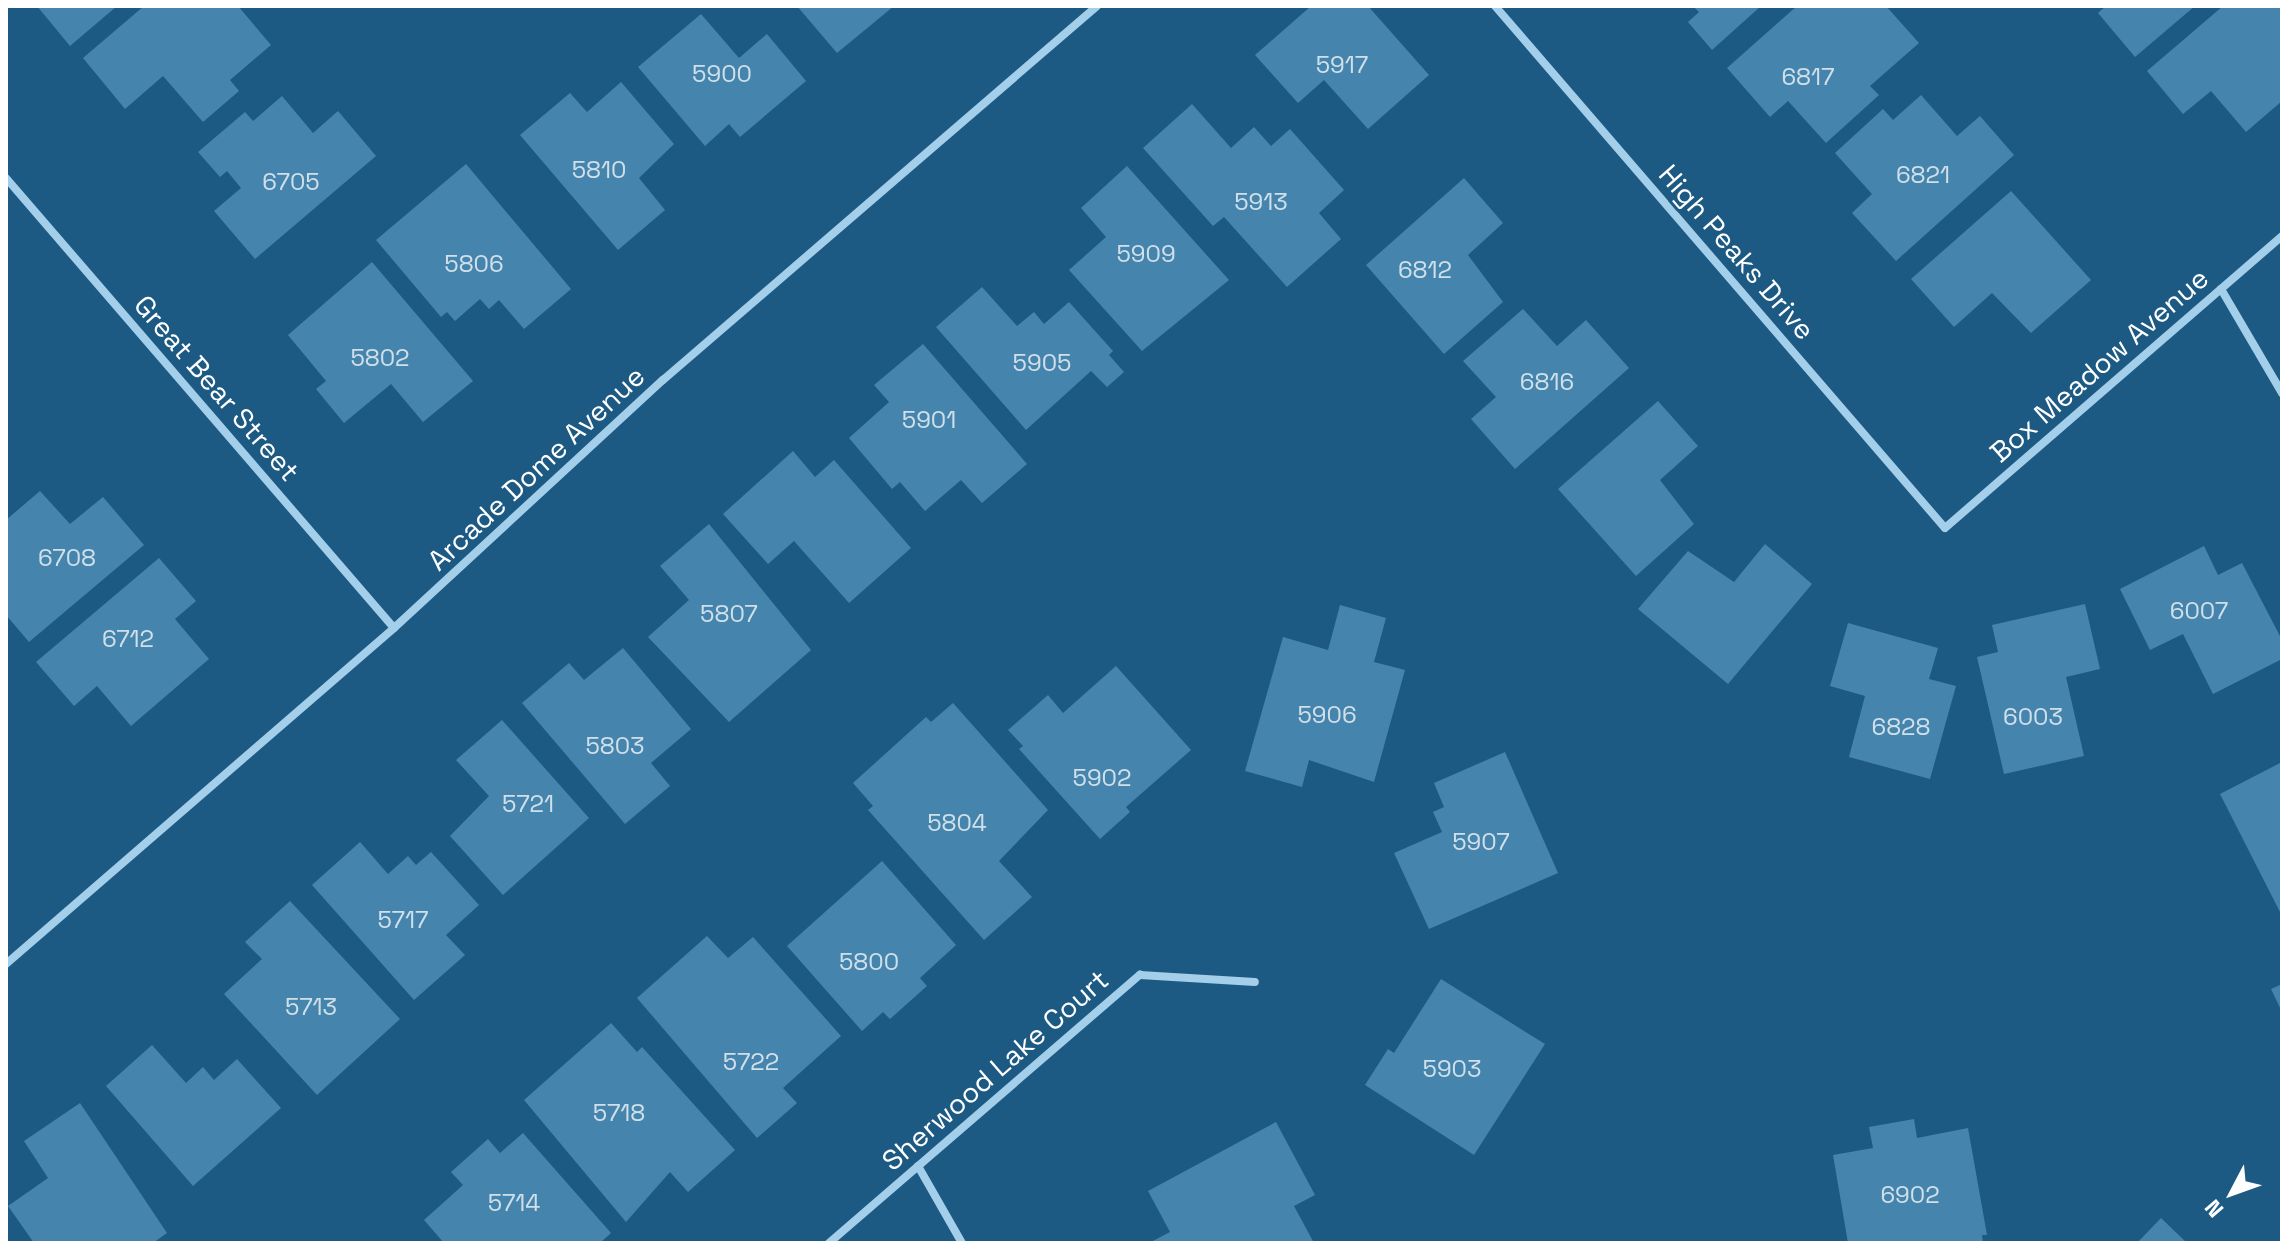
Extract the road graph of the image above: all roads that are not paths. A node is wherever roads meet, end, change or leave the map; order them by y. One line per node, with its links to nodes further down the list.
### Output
1 (1097, 6): 8 (street, Arcade Dome Avenue)
2 (1495, 6): 7 (street, High Peaks Drive)
3 (6, 178): 8 (street, Great Bear Street)
4 (2282, 236): 5 (street, Box Meadow Avenue)
5 (2221, 289): 6 (street); 7 (street, Box Meadow Avenue)
6 (2282, 393)
7 (1945, 528)
8 (394, 628): 9 (street, Arcade Dome Avenue)
9 (6, 964)
10 (1255, 982): 11 (street, Sherwood Lake Court)
11 (918, 1166): 12 (street, Sherwood Lake Court); 13 (street)
12 (829, 1243)
13 (962, 1243)

